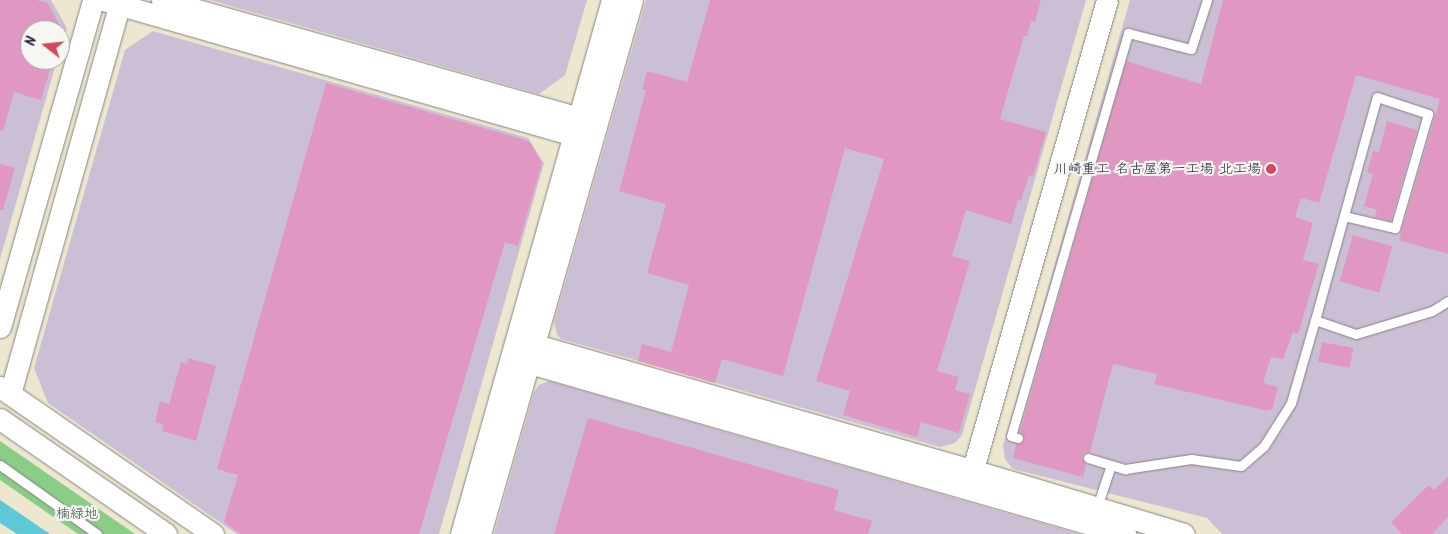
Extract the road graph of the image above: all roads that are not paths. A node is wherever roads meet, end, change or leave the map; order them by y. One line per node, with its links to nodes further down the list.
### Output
1 (93, 0): 12 (street)
2 (162, 0): 8 (street)
3 (612, 0): 8 (street)
4 (632, 0): 13 (street)
5 (1107, 0): 20 (street)
6 (1207, 0): 16 (lane)
7 (114, 2): 8 (street); 14 (street)
8 (576, 127): 13 (street)
9 (1344, 216): 9 (lane); 11 (lane)
10 (1448, 301): 11 (lane)
11 (1315, 320): 19 (lane)
12 (0, 327)
13 (523, 352): 20 (street); 25 (street); 26 (street)
14 (5, 391): 24 (street)
15 (0, 419): 23 (street)
16 (1018, 438)
17 (1088, 458): 19 (lane)
18 (0, 465): 22 (lane)
19 (1111, 465): 21 (lane)
20 (970, 479): 21 (street)
21 (1094, 516): 27 (street); 28 (street)
22 (97, 534)
23 (166, 534)
24 (213, 534)
25 (461, 534)
26 (480, 534)
27 (1125, 534)
28 (1184, 534)

